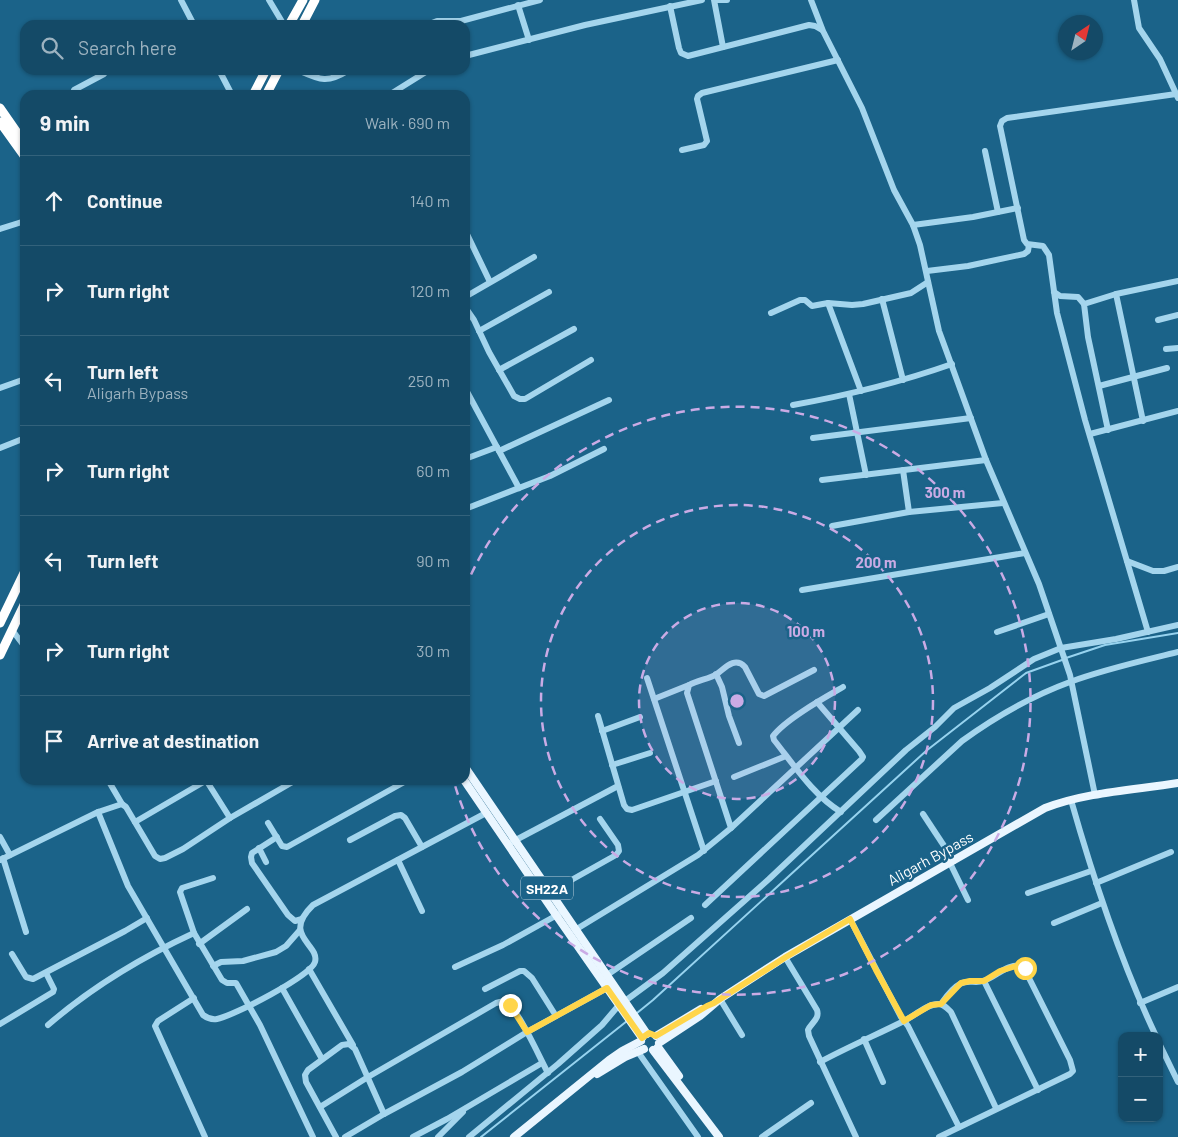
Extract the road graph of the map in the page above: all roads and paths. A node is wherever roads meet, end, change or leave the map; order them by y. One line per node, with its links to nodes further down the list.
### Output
1 (181, 0): 15 (street)
2 (269, 0): 16 (street)
3 (302, 0): 17 (highway)
4 (315, 0): 18 (highway)
5 (540, 0): 12 (street)
6 (657, 0): 14 (street)
7 (702, 0): 13 (street)
8 (715, 0): 9 (street); 22 (street)
9 (727, 0)
10 (812, 0): 20 (street)
11 (1134, 0): 37 (street)
12 (518, 5): 19 (street); 21 (street)
13 (670, 6): 14 (street); 22 (street)
14 (659, 9): 21 (street)
15 (191, 20)
16 (281, 20)
17 (292, 20)
18 (305, 20)
19 (465, 20)
20 (822, 30): 22 (street); 24 (street)
21 (529, 40): 23 (street)
22 (723, 47)
23 (470, 55)
24 (838, 60): 42 (street); 47 (street)
25 (102, 75): 32 (street)
26 (221, 75): 33 (street)
27 (263, 75): 34 (highway)
28 (276, 75): 35 (highway)
29 (309, 75): 30 (street)
30 (340, 75)
31 (422, 75): 36 (street)
32 (74, 90)
33 (229, 90)
34 (256, 90)
35 (269, 90)
36 (403, 90)
37 (1177, 96): 44 (street)
38 (0, 108): 40 (highway)
39 (0, 122): 41 (highway)
40 (20, 137)
41 (20, 150)
42 (682, 150)
43 (985, 151): 45 (street)
44 (1018, 208): 45 (street); 50 (street)
45 (998, 212): 47 (street)
46 (20, 223): 48 (street)
47 (913, 225): 52 (street)
48 (0, 229)
49 (470, 240): 54 (street)
50 (1029, 245): 52 (street); 57 (street)
51 (534, 257): 54 (street)
52 (927, 271): 55 (street)
53 (1178, 281): 59 (street)
54 (490, 282): 58 (street)
55 (928, 282): 60 (street); 72 (street)
56 (548, 292): 68 (street)
57 (1054, 292): 62 (street); 92 (street)
58 (470, 294)
59 (1116, 294): 62 (street); 75 (street)
60 (882, 299): 61 (street); 76 (street)
61 (828, 303): 63 (street); 80 (street)
62 (1084, 304): 78 (street)
63 (771, 312)
64 (470, 315): 68 (street)
65 (1178, 315): 66 (street)
66 (1158, 320)
67 (574, 329): 74 (street)
68 (479, 330): 74 (street)
69 (1178, 348): 70 (street)
70 (1166, 349)
71 (591, 360): 74 (street)
72 (952, 364): 76 (street); 88 (street)
73 (1167, 368): 75 (street)
74 (500, 370)
75 (1134, 376): 78 (street); 89 (street)
76 (903, 380): 80 (street)
77 (20, 381): 79 (street)
78 (1098, 386): 90 (street)
79 (0, 388)
80 (861, 391): 81 (street)
81 (849, 394): 86 (street); 91 (street)
82 (470, 396): 84 (street)
83 (609, 400): 96 (street)
84 (474, 403): 85 (street); 96 (street)
85 (470, 404)
86 (793, 405)
87 (1178, 411): 89 (street)
88 (971, 418): 91 (street); 99 (street)
89 (1143, 420): 90 (street)
90 (1108, 430): 92 (street)
91 (858, 432): 93 (street); 101 (street)
92 (1090, 434): 109 (street)
93 (813, 438)
94 (20, 440): 95 (street)
95 (0, 448)
96 (498, 449): 98 (street); 103 (street)
97 (604, 449): 103 (street)
98 (470, 457)
99 (986, 460): 100 (street); 104 (street)
100 (903, 470): 101 (street); 106 (street)
101 (866, 474): 102 (street)
102 (822, 480)
103 (519, 488): 105 (street)
104 (1003, 503): 106 (street); 108 (street)
105 (470, 507)
106 (909, 512): 107 (street)
107 (832, 526)
108 (1025, 553): 112 (street); 114 (street)
109 (1127, 560): 110 (street); 119 (street)
110 (1178, 567)
111 (20, 581): 115 (highway)
112 (802, 590)
113 (20, 613): 117 (highway)
114 (1049, 614): 118 (street); 121 (street)
115 (0, 620)
116 (1178, 625): 119 (street)
117 (12, 630): 120 (street); 123 (highway)
118 (997, 632)
119 (1148, 632): 121 (street)
120 (20, 641)
121 (1061, 650): 127 (street); 159 (street)
122 (1177, 653): 127 (street)
123 (0, 655)
124 (814, 670): 125 (street)
125 (716, 674): 128 (street); 137 (street)
126 (647, 678): 130 (street)
127 (1071, 678): 154 (street); 164 (street)
128 (689, 684): 130 (street); 144 (street)
129 (843, 687): 131 (street)
130 (654, 699): 153 (street)
131 (817, 702): 135 (street); 139 (street)
132 (858, 710): 135 (street)
133 (598, 716): 136 (street)
134 (640, 717): 136 (street)
135 (839, 728): 141 (street); 155 (street)
136 (602, 731): 140 (street)
137 (739, 744)
138 (650, 753): 140 (street)
139 (786, 756): 141 (street); 143 (street)
140 (612, 765): 152 (street)
141 (795, 768): 155 (street); 167 (street)
142 (470, 775): 171 (main road, SH22A)
143 (734, 777)
144 (716, 781): 153 (street); 167 (street)
145 (1178, 783): 154 (main road, Aligarh Bypass)
146 (111, 785): 157 (street)
147 (198, 785): 165 (street)
148 (210, 785): 162 (street)
149 (287, 785): 162 (street)
150 (399, 785): 169 (street)
151 (467, 785): 160 (main road, SH22A)
152 (618, 786): 153 (street); 171 (street)
153 (684, 791): 174 (street)
154 (1095, 795): 156 (main road, Aligarh Bypass)
155 (821, 797): 159 (street); 188 (street)
156 (1071, 800): 180 (main road, Aligarh Bypass); 181 (street)
157 (122, 804): 158 (street); 165 (street)
158 (98, 812): 176 (street); 192 (street)
159 (840, 812): 220 (street)
160 (486, 813): 171 (main road, SH22A); 173 (street)
161 (923, 814): 180 (street)
162 (230, 818): 165 (street)
163 (600, 819): 184 (street)
164 (876, 820)
165 (135, 822)
166 (268, 823): 169 (street)
167 (731, 828): 174 (street)
168 (0, 837): 176 (street)
169 (277, 837): 172 (street)
170 (350, 840): 173 (street)
171 (512, 842): 184 (main road, SH22A); 191 (main road, SH22A)
172 (259, 848): 179 (street); 195 (street)
173 (422, 848): 178 (street)
174 (704, 851): 198 (street)
175 (1171, 852): 183 (street)
176 (10, 855): 177 (street)
177 (1, 859): 199 (street)
178 (398, 860): 190 (street); 195 (street)
179 (266, 862)
180 (952, 862): 186 (street); 194 (main road, Aligarh Bypass)
181 (1091, 871): 183 (street); 185 (street)
182 (213, 878): 200 (street)
183 (1096, 883): 187 (street)
184 (550, 892): 191 (main road, SH22A)
185 (1028, 893)
186 (968, 900)
187 (1102, 902): 196 (street); 217 (street)
188 (705, 904)
189 (247, 910): 201 (street)
190 (422, 911)
191 (559, 914): 198 (main road, SH22A); 206 (street); 213 (main road, SH22A)
192 (147, 918): 202 (street); 208 (street)
193 (691, 918): 209 (street)
194 (850, 919): 204 (main road, Aligarh Bypass); 222 (street)
195 (302, 920): 197 (street)
196 (1054, 923)
197 (300, 930): 205 (street); 207 (street)
198 (575, 930): 209 (main road, SH22A)
199 (26, 932)
200 (194, 933): 201 (street); 202 (street)
201 (200, 944): 205 (street)
202 (164, 947): 215 (street); 224 (street)
203 (12, 954): 208 (street)
204 (786, 957): 216 (main road, Aligarh Bypass); 234 (street)
205 (213, 966): 219 (street)
206 (455, 967)
207 (309, 969): 212 (street); 231 (street)
208 (46, 973): 223 (street)
209 (607, 975): 220 (main road, SH22A)
210 (984, 981): 218 (street); 240 (street); 240 (street)
211 (1178, 987): 217 (street)
212 (282, 988): 219 (street); 233 (street)
213 (607, 988): 220 (main road, SH22A); 221 (street)
214 (485, 989): 221 (street)
215 (194, 998): 219 (street); 248 (street)
216 (717, 1001): 227 (street); 230 (main road, Aligarh Bypass)
217 (1140, 1003): 226 (street)
218 (941, 1004): 222 (street); 244 (street)
219 (250, 1006): 249 (street)
220 (624, 1006): 228 (main road, SH22A); 236 (street)
221 (556, 1016): 225 (street)
222 (904, 1021): 229 (street); 246 (street)
223 (0, 1024)
224 (48, 1025)
225 (527, 1032): 235 (street); 237 (street); 245 (street)
226 (1154, 1032)
227 (742, 1035)
228 (642, 1039): 230 (main road); 230 (main road); 255 (main road); 256 (street)
229 (864, 1039): 234 (street); 239 (street)
230 (657, 1044): 257 (main road)
231 (353, 1045): 233 (street); 237 (street)
232 (1163, 1051): 238 (street)
233 (322, 1059): 242 (street)
234 (820, 1062): 259 (street)
235 (542, 1063): 236 (street); 243 (street)
236 (548, 1072): 254 (street)
237 (368, 1077): 242 (street); 245 (street)
238 (1177, 1077)
239 (883, 1082)
240 (1038, 1090): 244 (street)
241 (811, 1103): 258 (street)
242 (320, 1107): 250 (street)
243 (467, 1108): 252 (street); 253 (street)
244 (996, 1108): 246 (street)
245 (384, 1114): 251 (street)
246 (959, 1127): 247 (street)
247 (954, 1134): 260 (street)
248 (206, 1137)
249 (313, 1137)
250 (336, 1137)
251 (345, 1137)
252 (413, 1137)
253 (438, 1137)
254 (469, 1137)
255 (514, 1137)
256 (698, 1137)
257 (719, 1137)
258 (762, 1137)
259 (856, 1137)
260 (939, 1137)

